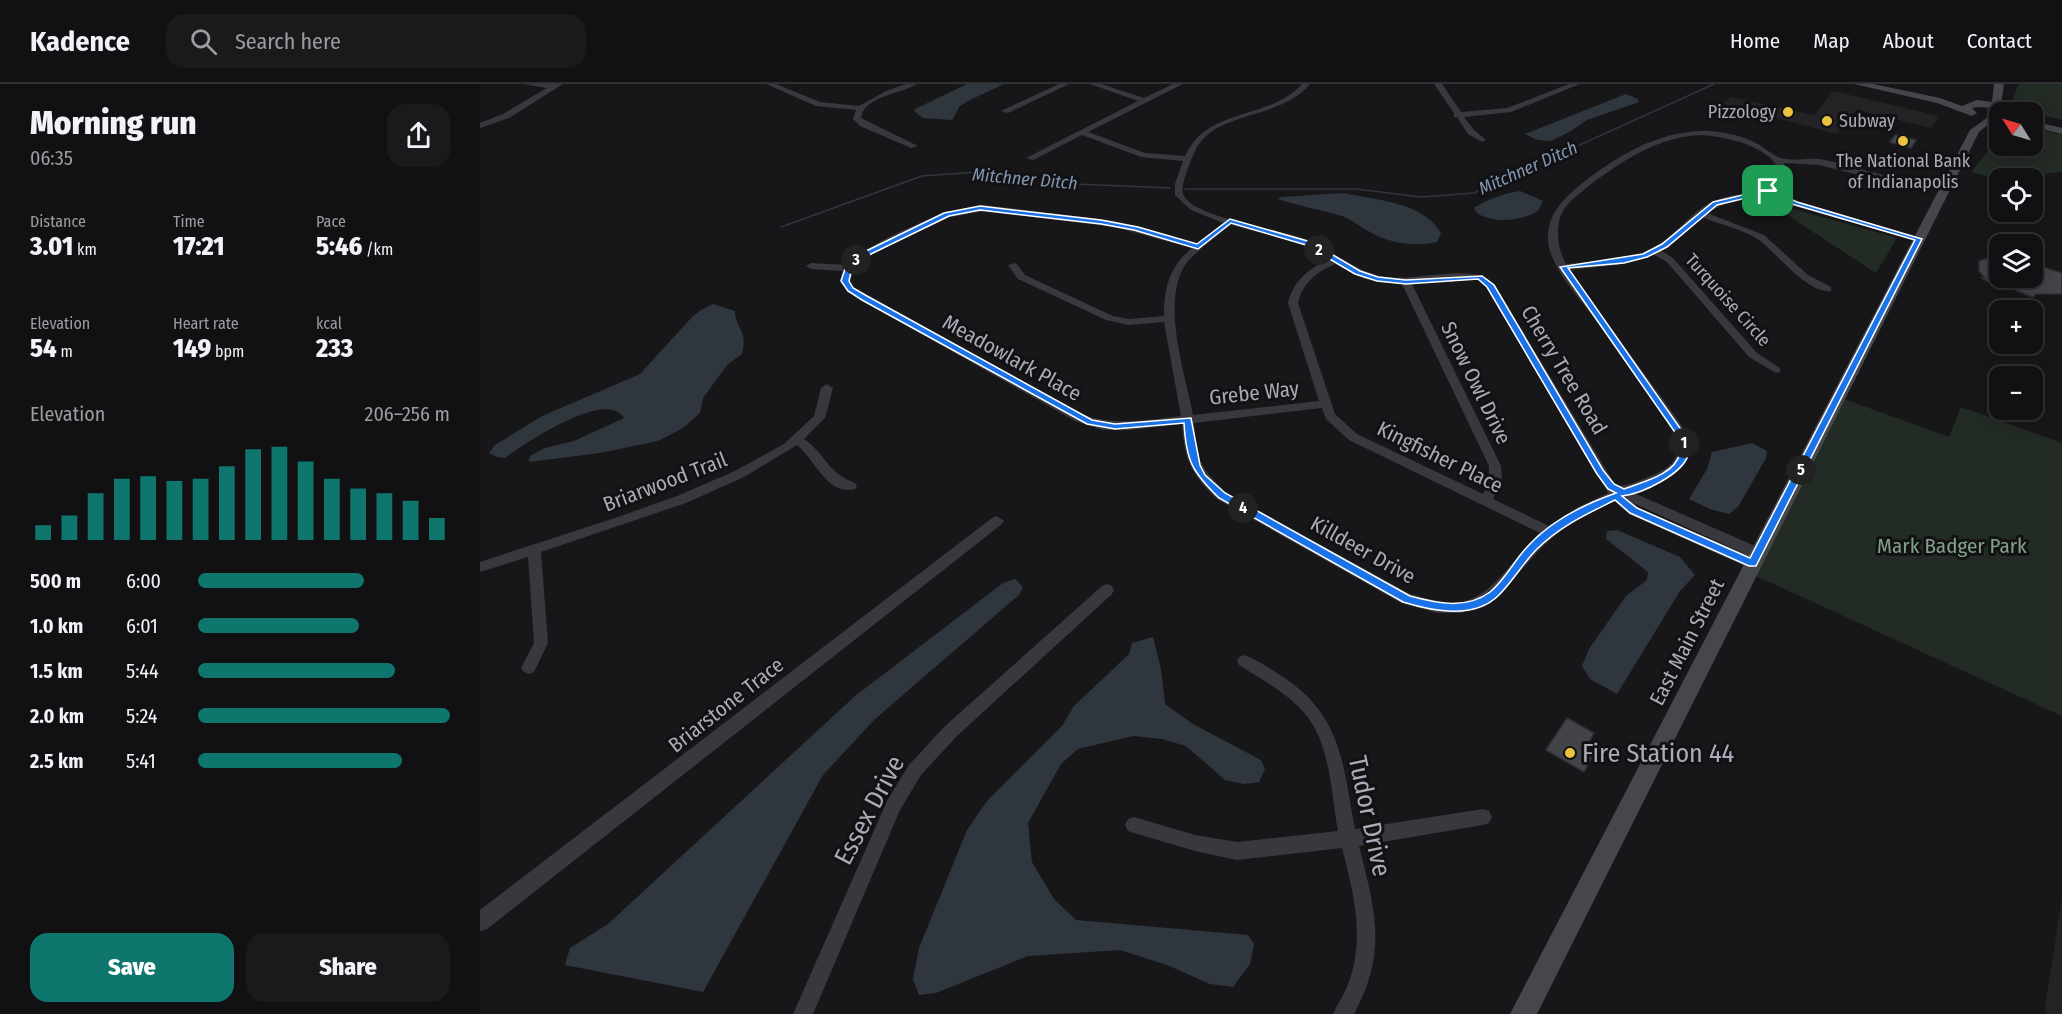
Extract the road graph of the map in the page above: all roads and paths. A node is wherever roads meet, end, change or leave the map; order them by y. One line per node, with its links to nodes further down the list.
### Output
1 (527, 84): 12 (street)
2 (770, 84): 16 (street)
3 (913, 84): 16 (street)
4 (1065, 84): 17 (street)
5 (1094, 84): 14 (street)
6 (1179, 84): 14 (street)
7 (1306, 84): 29 (street)
8 (1438, 84): 21 (street)
9 (1576, 84): 21 (street)
10 (1859, 84): 18 (main road)
11 (1880, 84): 18 (main road)
12 (556, 85): 23 (street)
13 (1998, 87): 15 (main road, East Main Street); 18 (main road, East Main Street)
14 (1145, 101): 25 (street)
15 (2000, 102)
16 (859, 108): 27 (street)
17 (1005, 111)
18 (1974, 112): 19 (main road, East Main Street); 20 (main road); 35 (main road, East Main Street)
19 (1989, 113)
20 (1989, 113)
21 (1457, 115): 26 (street)
22 (2043, 125): 24 (main road)
23 (480, 126)
24 (2062, 129)
25 (1081, 132): 28 (street); 29 (street)
26 (1482, 140)
27 (914, 146)
28 (1030, 158)
29 (1189, 159): 34 (street)
30 (1778, 160): 31 (street); 32 (street); 41 (street, Killdeer Drive)
31 (1891, 180)
32 (1768, 191): 33 (street); 35 (street)
33 (1702, 214): 37 (street); 44 (street)
34 (1230, 220): 36 (street, Killdeer Drive); 38 (street)
35 (1919, 239): 57 (main road, East Main Street)
36 (1198, 247): 42 (street); 45 (street, Killdeer Drive)
37 (1655, 251): 41 (street); 46 (street, Turquoise Circle)
38 (1335, 260): 43 (street); 48 (street, Kingfisher Place)
39 (1013, 265): 45 (street)
40 (811, 266): 42 (street)
41 (1564, 267): 52 (street, Killdeer Drive)
42 (849, 268): 49 (street, Meadowlark Place)
43 (1406, 282): 52 (street, Cherry Tree Road); 53 (street, Snow Owl Drive)
44 (1827, 289)
45 (1169, 319): 49 (street, Killdeer Drive)
46 (1776, 370)
47 (827, 388): 50 (street, Briarwood Trail)
48 (1325, 404): 49 (street, Grebe Way); 53 (street, Kingfisher Place)
49 (1188, 420): 55 (street, Killdeer Drive)
50 (796, 439): 51 (street); 56 (street, Briarwood Trail)
51 (851, 486)
52 (1617, 492): 55 (street, Killdeer Drive); 57 (street, Cherry Tree Road)
53 (1485, 501): 55 (street, Kingfisher Place)
54 (997, 521): 65 (street, Briarstone Trace)
55 (1550, 532)
56 (534, 548): 58 (street, Briarwood Trail); 61 (street)
57 (1755, 558): 68 (main road, East Main Street)
58 (480, 567)
59 (1107, 590): 66 (street, Essex Drive)
60 (1244, 661): 64 (street, Tudor Drive)
61 (529, 668)
62 (1483, 817): 64 (street)
63 (1134, 825): 64 (street)
64 (1349, 838): 67 (street, Tudor Drive)
65 (480, 922)
66 (803, 1014)
67 (1343, 1014)
68 (1523, 1014)

